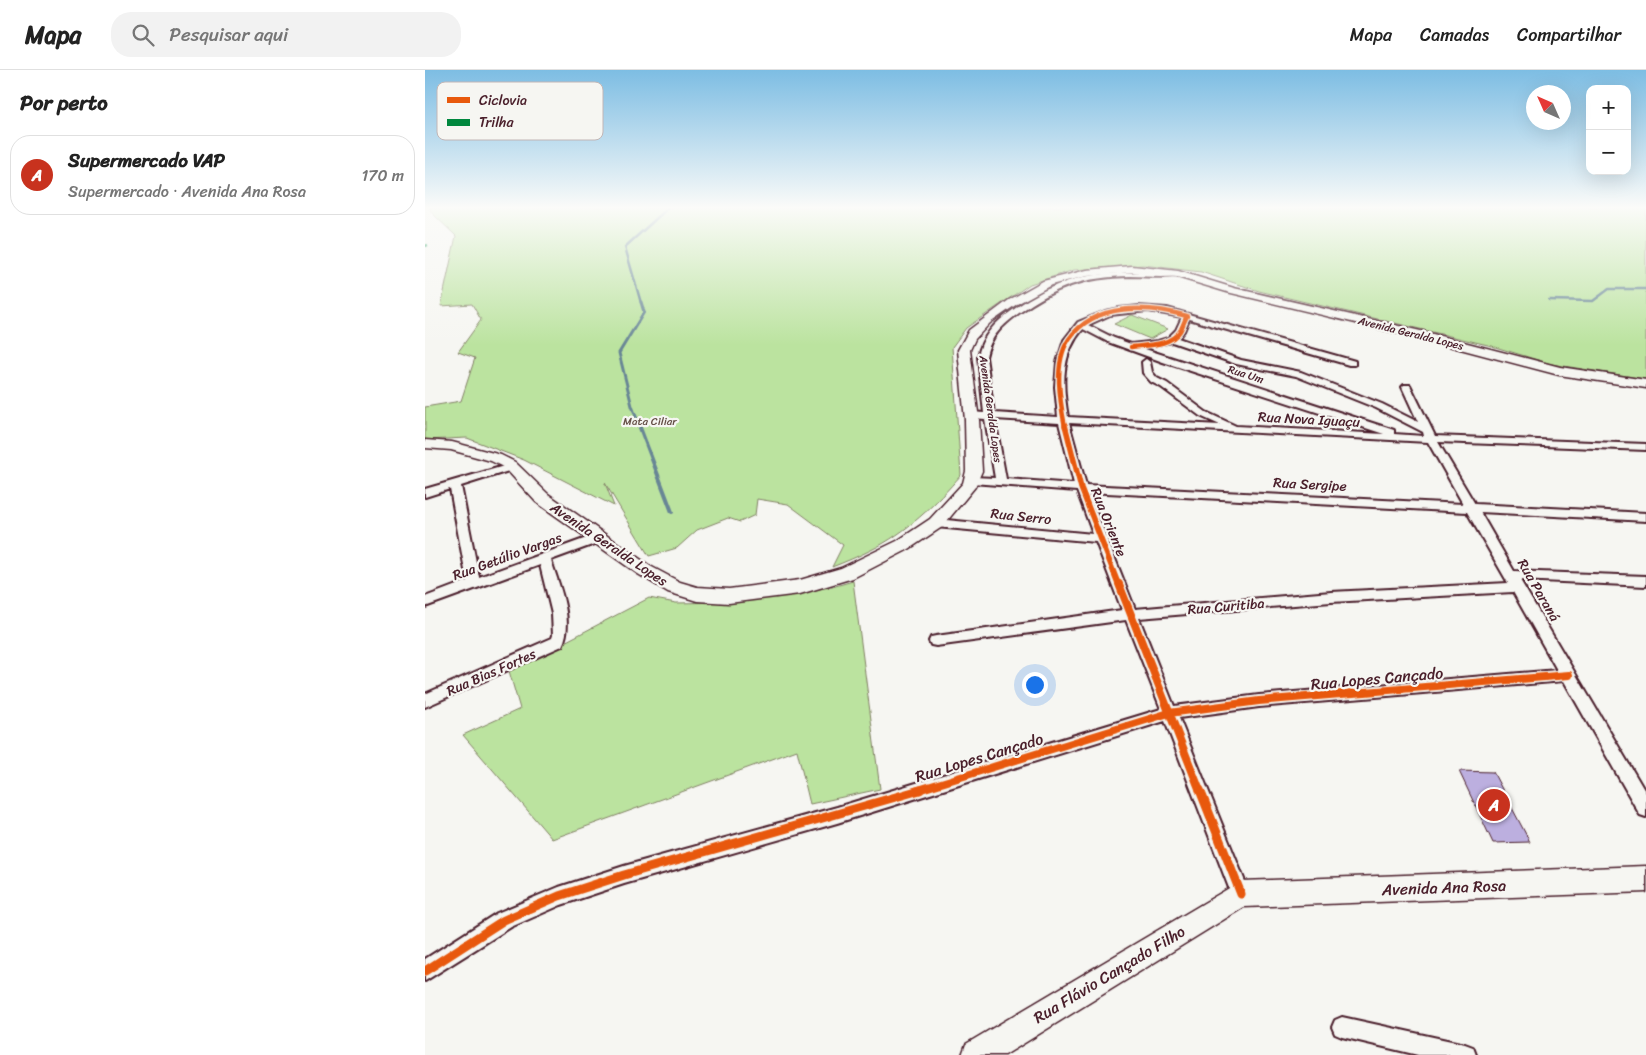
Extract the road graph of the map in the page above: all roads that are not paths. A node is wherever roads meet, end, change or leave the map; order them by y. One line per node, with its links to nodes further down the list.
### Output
1 (1178, 274): 8 (main road, Avenida Geralda Lopes); 10 (main road, Avenida Geralda Lopes); 11 (street, Avenida Geralda Lopes)
2 (1187, 316): 3 (street); 4 (street); 7 (street)
3 (1081, 324): 5 (street, Rua Um); 12 (street, Rua Oriente)
4 (1171, 339): 5 (street); 14 (street)
5 (1131, 347): 15 (street, Rua Um)
6 (1146, 362): 13 (street)
7 (1352, 363)
8 (1646, 384)
9 (1407, 386): 14 (street, Rua Paraná)
10 (972, 415): 11 (street, Rua Nova Iguaçu); 19 (main road, Avenida Geralda Lopes)
11 (989, 416): 12 (street, Rua Nova Iguaçu); 20 (street, Avenida Geralda Lopes)
12 (1064, 421): 13 (street, Rua Nova Iguaçu); 22 (street, Rua Oriente)
13 (1240, 429): 15 (street, Rua Nova Iguaçu)
14 (1429, 434): 15 (street, Rua Nova Iguaçu); 17 (street, Rua Nova Iguaçu); 24 (street, Rua Paraná)
15 (1406, 438)
16 (425, 444): 18 (main road, Avenida Geralda Lopes)
17 (1646, 447)
18 (511, 467): 21 (street); 27 (main road, Avenida Geralda Lopes)
19 (972, 480): 20 (street, Rua Sergipe); 26 (main road, Avenida Geralda Lopes)
20 (1001, 481): 22 (street, Rua Sergipe)
21 (455, 484): 23 (street); 32 (street)
22 (1081, 488): 24 (street, Rua Sergipe); 28 (street, Rua Oriente)
23 (425, 493)
24 (1473, 508): 25 (street, Rua Sergipe); 30 (street, Rua Paraná)
25 (1646, 517)
26 (936, 522): 27 (main road, Avenida Geralda Lopes); 28 (street, Rua Serro)
27 (599, 538): 29 (street, Rua Getúlio Vargas)
28 (1103, 539): 34 (street, Rua Oriente)
29 (544, 558): 32 (street, Rua Getúlio Vargas); 37 (street, Rua Bias Fortes)
30 (1515, 581): 31 (street, Rua Curitiba); 34 (street, Rua Curitiba); 36 (street, Rua Paraná)
31 (1646, 581)
32 (474, 584): 33 (street, Rua Getúlio Vargas)
33 (425, 602)
34 (1132, 614): 35 (street, Rua Curitiba); 38 (street, Rua Oriente)
35 (936, 641)
36 (1569, 675): 38 (street, Rua Lopes Cançado); 39 (street, Rua Paraná)
37 (425, 701)
38 (1169, 713): 41 (street, Rua Oriente); 42 (street, Rua Lopes Cançado)
39 (1646, 809)
40 (1646, 879): 41 (main road, Avenida Ana Rosa)
41 (1241, 894): 44 (main road, Rua Flávio Cançado Filho)
42 (425, 971)
43 (1342, 1027): 45 (street)
44 (977, 1055)
45 (1465, 1055)

